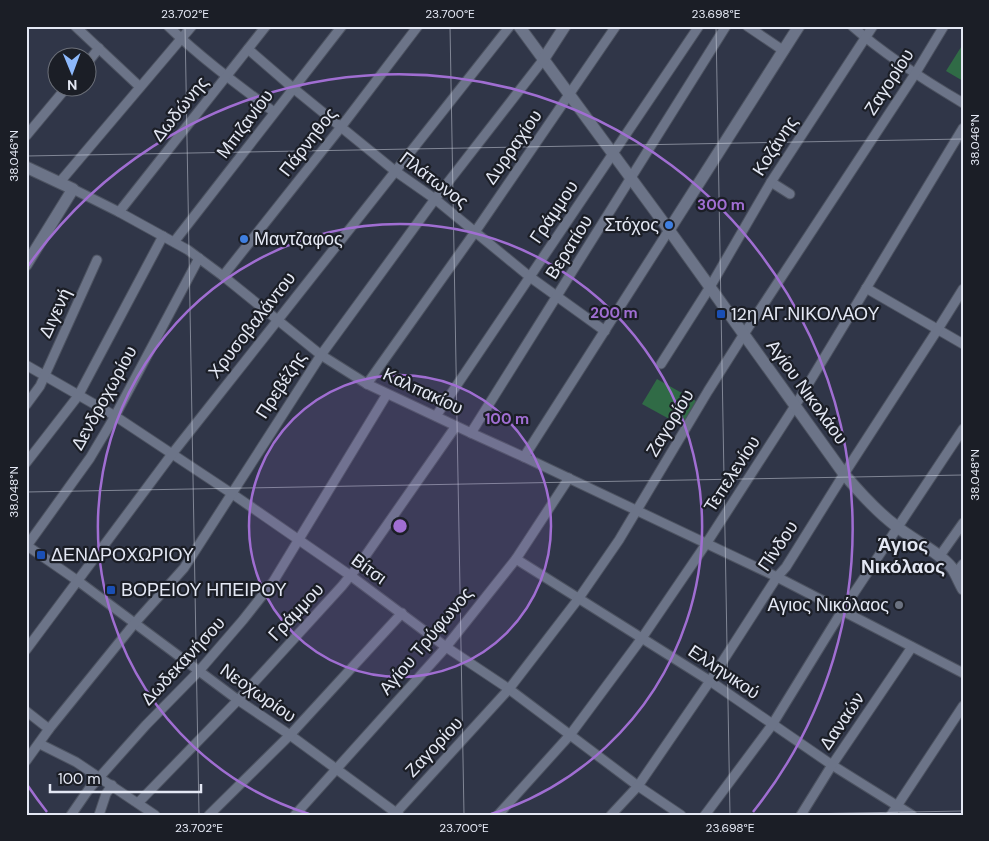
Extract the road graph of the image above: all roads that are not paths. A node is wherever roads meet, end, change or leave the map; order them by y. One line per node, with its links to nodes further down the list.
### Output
1 (75, 26): 20 (street)
2 (168, 26): 19 (street)
3 (192, 26): 19 (street)
4 (266, 26): 21 (street, Δωδώνης)
5 (342, 26): 27 (street, Μπιζανίου)
6 (418, 26): 32 (street, Πάρνηθος)
7 (510, 26): 37 (street, Χρυσοβαλάντου)
8 (519, 26): 23 (street, Αγίου Νικολάου)
9 (566, 26): 23 (street, Πρεβέζης)
10 (616, 26): 28 (street, Δυρραχίου)
11 (699, 26): 35 (street, Γράμμου)
12 (726, 26): 38 (street, Βερατίου)
13 (746, 26): 22 (street)
14 (799, 26): 22 (street)
15 (852, 26): 18 (street)
16 (873, 26): 18 (street, Κοζάνης)
17 (944, 26): 24 (street, Ζαγορίου)
18 (865, 38): 24 (street); 39 (street, Κοζάνης)
19 (181, 39): 25 (street); 26 (street)
20 (99, 48): 26 (street)
21 (248, 49): 25 (street, Δωδώνης); 27 (street, Πλάτωνος)
22 (784, 51): 45 (street)
23 (543, 60): 28 (street, Αγίου Νικολάου); 43 (street, Πρεβέζης)
24 (915, 74): 30 (street); 61 (street, Ζαγορίου)
25 (226, 77): 31 (street); 44 (street, Δωδώνης)
26 (140, 87): 40 (street)
27 (293, 88): 31 (street, Μπιζανίου); 32 (street, Πλάτωνος)
28 (569, 95): 35 (street, Αγίου Νικολάου); 46 (street, Δυρραχίου)
29 (58, 98): 34 (street)
30 (963, 103)
31 (274, 112): 48 (street, Μπιζανίου)
32 (341, 127): 37 (street, Πλάτωνος); 52 (street, Πάρνηθος)
33 (963, 128): 55 (street, Τεπελενίου)
34 (26, 136)
35 (613, 154): 38 (street, Αγίου Νικολάου); 53 (street, Γράμμου)
36 (26, 167): 40 (street, Καλπακίου)
37 (395, 171): 43 (street, Πλάτωνος); 58 (street, Χρυσοβαλάντου)
38 (631, 179): 45 (street, Αγίου Νικολάου); 57 (street, Βερατίου)
39 (770, 182): 42 (street); 54 (street, Κοζάνης)
40 (59, 183): 41 (street, Καλπακίου)
41 (74, 189): 44 (street, Καλπακίου); 51 (street)
42 (790, 194)
43 (435, 199): 46 (street, Πλάτωνος); 63 (street, Πρεβέζης)
44 (119, 212): 47 (street, Καλπακίου)
45 (669, 230): 54 (street, Αγίου Νικολάου); 60 (street)
46 (475, 232): 53 (street, Πλάτωνος); 67 (street, Δυρραχίου)
47 (163, 236): 48 (street, Καλπακίου); 69 (street)
48 (174, 242): 49 (street, Καλπακίου)
49 (199, 258): 52 (street, Καλπακίου); 72 (street, Δενδροχωρίου)
50 (97, 260): 66 (street, Διγενή)
51 (26, 265)
52 (223, 276): 58 (street, Καλπακίου)
53 (530, 277): 57 (street, Πλάτωνος); 73 (street, Γράμμου)
54 (710, 287): 61 (street, Αγίου Νικολάου); 64 (street, Κοζάνης)
55 (866, 288): 59 (street); 71 (street, Τεπελενίου)
56 (963, 289): 59 (street, Πίνδου)
57 (556, 296): 60 (street, Πλάτωνος); 76 (street, Βερατίου)
58 (277, 320): 63 (street, Καλπακίου); 77 (street, Χρυσοβαλάντου)
59 (938, 329): 62 (street); 80 (street, Πίνδου)
60 (605, 331): 78 (street)
61 (744, 334): 71 (street, Αγίου Νικολάου); 83 (street, Ζαγορίου)
62 (963, 344)
63 (321, 355): 67 (street, Καλπακίου); 82 (street, Πρεβέζης)
64 (661, 364)
65 (26, 365): 66 (street, Βίτσι)
66 (44, 376): 69 (street, Βίτσι); 70 (street, Διγενή)
67 (367, 384): 68 (street, Καλπακίου)
68 (387, 394): 73 (street, Καλπακίου); 86 (street, Δωδεκανήσου)
69 (78, 396): 72 (street, Βίτσι); 79 (street)
70 (26, 405)
71 (795, 406): 80 (street, Αγίου Νικολάου); 87 (street, Τεπελενίου)
72 (115, 416): 77 (street, Βίτσι); 88 (street, Δενδροχωρίου)
73 (436, 416): 74 (street, Καλπακίου)
74 (456, 426): 76 (street, Καλπακίου); 93 (street, Γράμμου)
75 (963, 428): 85 (street)
76 (471, 434): 78 (street, Καλπακίου)
77 (172, 454): 82 (street, Βίτσι); 95 (street, Χρυσοβαλάντου)
78 (524, 457): 81 (street, Καλπακίου)
79 (26, 463)
80 (844, 474): 85 (street, Αγίου Νικολάου); 94 (street, Πίνδου)
81 (569, 478): 83 (street, Καλπακίου); 90 (street, Αγίου Τρύφωνος)
82 (231, 492): 86 (street, Βίτσι); 100 (street, Πρεβέζης)
83 (637, 511): 87 (street, Καλπακίου); 97 (street, Ζαγορίου)
84 (963, 523): 89 (street)
85 (898, 528): 89 (street, Αγίου Νικολάου); 98 (street)
86 (299, 539): 93 (street, Βίτσι); 105 (street, Δωδεκανήσου)
87 (706, 544): 94 (street, Καλπακίου); 101 (street, Τεπελενίου)
88 (26, 546): 95 (street, Νεοχωρίου)
89 (939, 557): 92 (street, Αγίου Νικολάου)
90 (516, 558): 97 (street, Ελληνικού); 102 (street, Αγίου Τρύφωνος)
91 (963, 564): 92 (street)
92 (956, 574): 96 (street, Αγίου Νικολάου)
93 (351, 576): 99 (street, Βίτσι); 109 (street, Γράμμου)
94 (777, 578): 98 (street, Καλπακίου); 107 (street, Πίνδου)
95 (78, 582): 100 (street, Νεοχωρίου); 104 (street, Χρυσοβαλάντου)
96 (963, 589)
97 (579, 598): 101 (street, Ελληνικού); 108 (street, Ζαγορίου)
98 (842, 611): 103 (street, Καλπακίου); 112 (street)
99 (402, 613): 102 (street, Βίτσι); 114 (street)
100 (134, 624): 105 (street, Νεοχωρίου); 113 (street, Πρεβέζης)
101 (642, 638): 107 (street, Ελληνικού); 115 (street, Τεπελενίου)
102 (446, 646): 108 (street, Βίτσι); 119 (street, Αγίου Τρύφωνος)
103 (912, 647): 106 (street, Καλπακίου); 118 (street, Δαναών)
104 (26, 650)
105 (199, 671): 109 (street, Νεοχωρίου); 120 (street, Δωδεκανήσου)
106 (963, 673)
107 (710, 681): 112 (street, Ελληνικού); 122 (street, Πίνδου)
108 (509, 689): 115 (street, Βίτσι); 125 (street, Ζαγορίου)
109 (238, 700): 114 (street, Νεοχωρίου); 123 (street, Γράμμου)
110 (963, 706): 124 (street)
111 (26, 711): 113 (street)
112 (772, 725): 118 (street, Ελληνικού); 134 (street)
113 (49, 729): 116 (street, Πρεβέζης)
114 (290, 735): 119 (street, Νεοχωρίου); 129 (street)
115 (570, 735): 122 (street, Βίτσι); 131 (street, Τεπελενίου)
116 (40, 744): 117 (street, Πρεβέζης); 120 (street)
117 (26, 762)
118 (832, 765): 124 (street, Ελληνικού); 135 (street, Δαναών)
119 (337, 769): 125 (street, Νεοχωρίου); 130 (street, Αγίου Τρύφωνος)
120 (100, 778): 121 (street); 126 (street, Δωδεκανήσου)
121 (112, 785): 123 (street); 127 (street)
122 (638, 786): 132 (street, Πίνδου); 133 (street, Βίτσι)
123 (138, 802): 128 (street)
124 (897, 805): 136 (street); 137 (street, Ελληνικού)
125 (396, 814)
126 (71, 815)
127 (99, 815)
128 (155, 815)
129 (209, 815)
130 (295, 815)
131 (498, 815)
132 (611, 815)
133 (681, 815)
134 (705, 815)
135 (801, 815)
136 (890, 815)
137 (912, 815)

